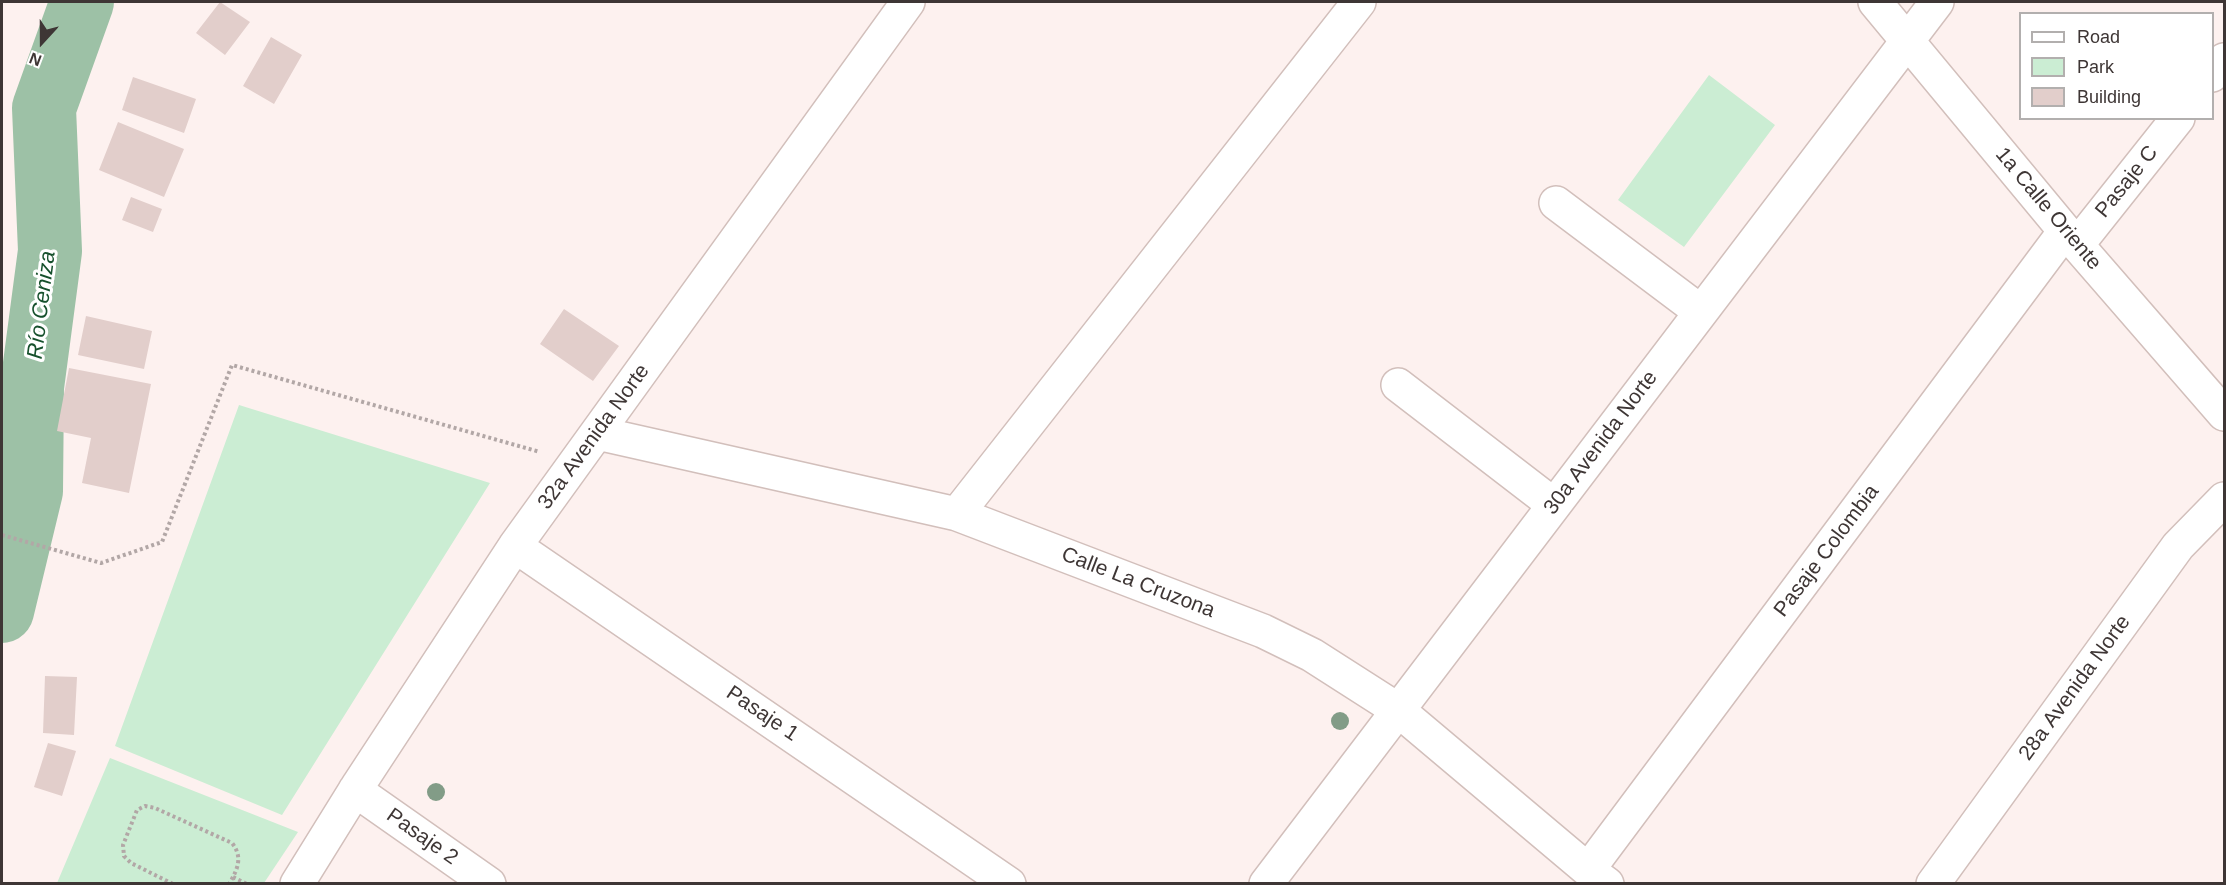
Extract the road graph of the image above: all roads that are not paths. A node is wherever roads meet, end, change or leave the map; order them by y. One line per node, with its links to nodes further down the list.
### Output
1 (908, 2): 14 (street, 32a Avenida Norte)
2 (1359, 2): 17 (street)
3 (1875, 2): 5 (street, 1a Calle Oriente)
4 (1937, 2): 5 (street, 30a Avenida Norte)
5 (1907, 39): 10 (street, 1a Calle Oriente); 11 (street, 30a Avenida Norte)
6 (2224, 60): 7 (street)
7 (2214, 72)
8 (2176, 120): 10 (street, Pasaje C)
9 (1556, 203): 11 (street)
10 (2071, 238): 13 (street, 1a Calle Oriente); 21 (street, Pasaje Colombia)
11 (1701, 312): 16 (street, 30a Avenida Norte)
12 (1398, 385): 16 (street)
13 (2224, 414)
14 (597, 434): 17 (street, Calle La Cruzona); 18 (street, 32a Avenida Norte)
15 (2224, 499): 26 (street, 28a Avenida Norte)
16 (1554, 505): 19 (street, 30a Avenida Norte)
17 (957, 514): 19 (street, Calle La Cruzona)
18 (515, 546): 20 (street, 32a Avenida Norte); 24 (street, Pasaje 1)
19 (1398, 710): 21 (street, Calle La Cruzona); 25 (street, 30a Avenida Norte)
20 (355, 790): 22 (street, 32a Avenida Norte); 23 (street, Pasaje 2)
21 (1598, 877)
22 (297, 884)
23 (489, 884)
24 (1009, 884)
25 (1266, 884)
26 (1933, 884)

